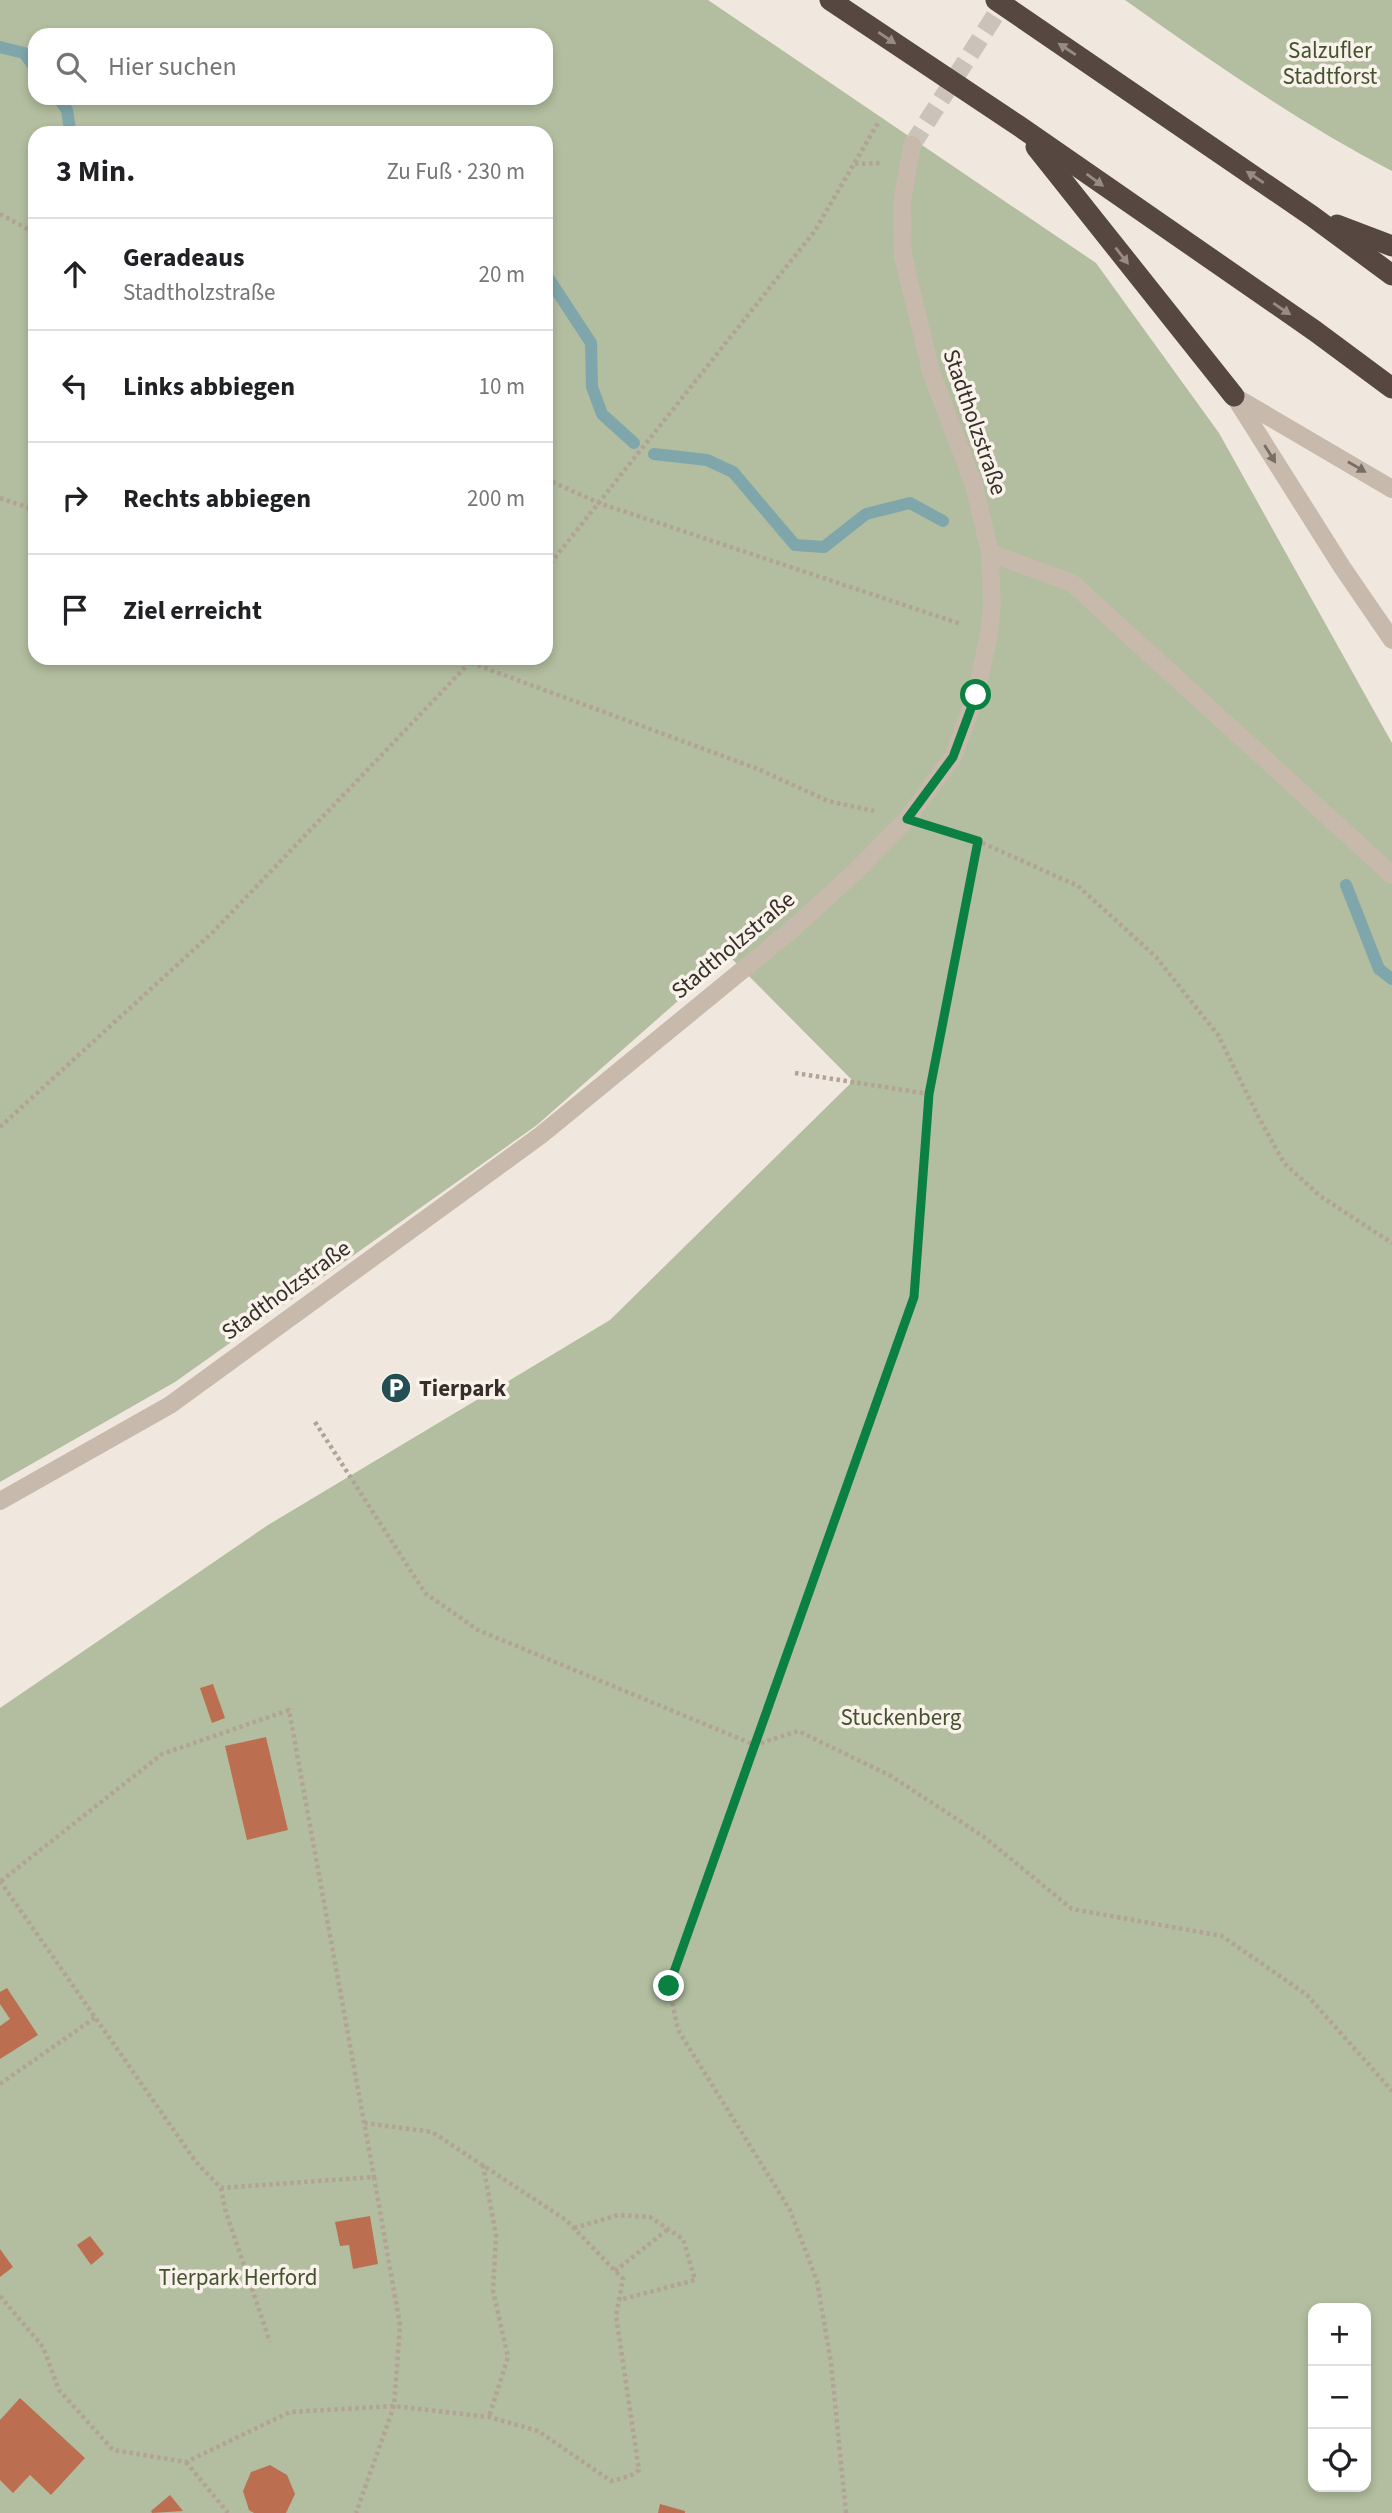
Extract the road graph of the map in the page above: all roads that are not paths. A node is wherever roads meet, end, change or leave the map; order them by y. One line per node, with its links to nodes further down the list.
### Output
1 (831, 0): 3 (highway, one-way to 3)
2 (996, 0): 5 (highway, one-way to 2)
3 (1019, 126): 8 (highway, one-way to 8); 9 (highway, one-way to 9)
4 (912, 145): 11 (street, Stadtholzstraße)
5 (1312, 216): 6 (highway); 7 (highway)
6 (1392, 246)
7 (1392, 275)
8 (1392, 388)
9 (1234, 396): 10 (street, one-way to 10); 12 (street, one-way to 12)
10 (1392, 489)
11 (990, 553): 13 (street); 14 (street, Stadtholzstraße)
12 (1392, 640)
13 (1392, 875)
14 (0, 1501)

